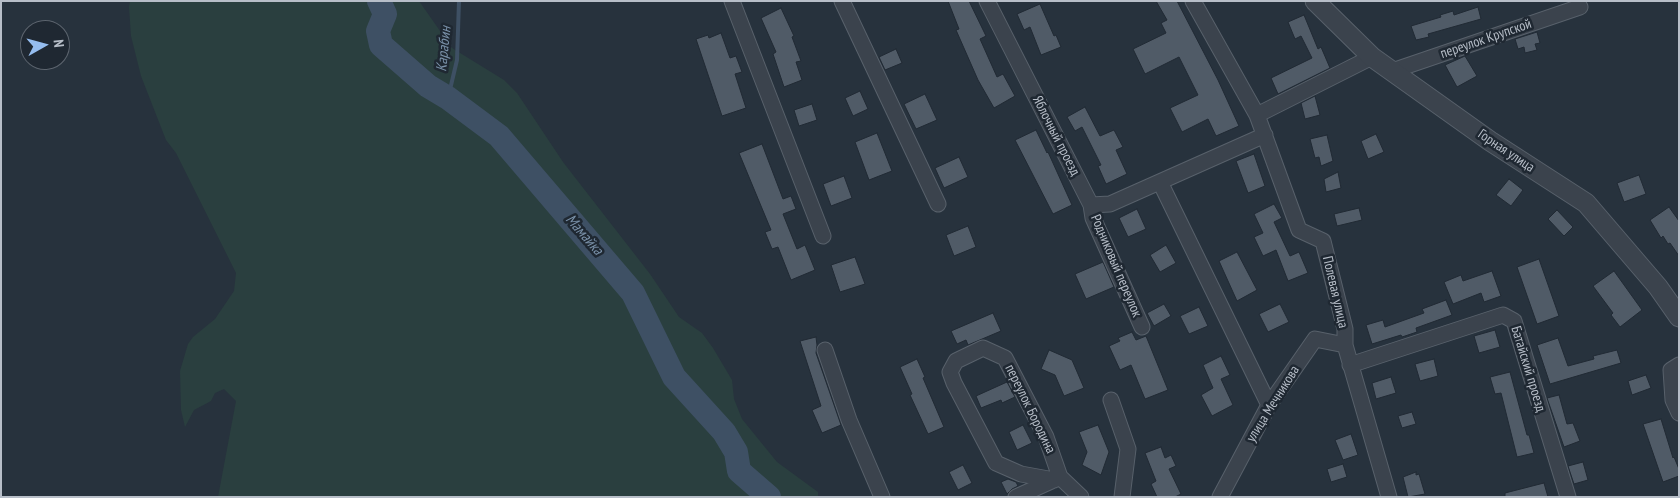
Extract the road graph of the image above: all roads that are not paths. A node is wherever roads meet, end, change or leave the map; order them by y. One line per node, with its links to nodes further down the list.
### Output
1 (842, 1): 12 (street)
2 (987, 1): 13 (street, Яблочный проезд)
3 (1194, 1): 9 (street, Полевая улица)
4 (1315, 1): 7 (street, Горная улица)
5 (736, 3): 14 (street)
6 (1580, 7): 8 (street, переулок Крупской)
7 (1372, 57): 8 (street, Горная улица); 9 (street)
8 (1392, 70): 15 (street, Горная улица)
9 (1257, 115): 10 (street, Полевая улица)
10 (1265, 135): 11 (street); 17 (street, Полевая улица)
11 (1160, 182): 13 (street); 22 (street)
12 (938, 204)
13 (1091, 206): 16 (street, Родниковый переулок)
14 (823, 236)
15 (1679, 317)
16 (1142, 327)
17 (1345, 345): 19 (street, Полевая улица); 22 (street, улица Мечникова)
18 (825, 350): 25 (street)
19 (1350, 365): 30 (street, Полевая улица); 31 (street, Батайский проезд)
20 (1679, 365): 23 (street)
21 (1111, 400): 28 (street)
22 (1269, 405): 29 (street, улица Мечникова)
23 (1679, 413)
24 (1057, 479): 24 (street, переулок Бородина); 26 (street); 27 (street, переулок Бородина)
25 (882, 497)
26 (1016, 497)
27 (1081, 497)
28 (1122, 497)
29 (1220, 497)
30 (1389, 497)
31 (1568, 497)

